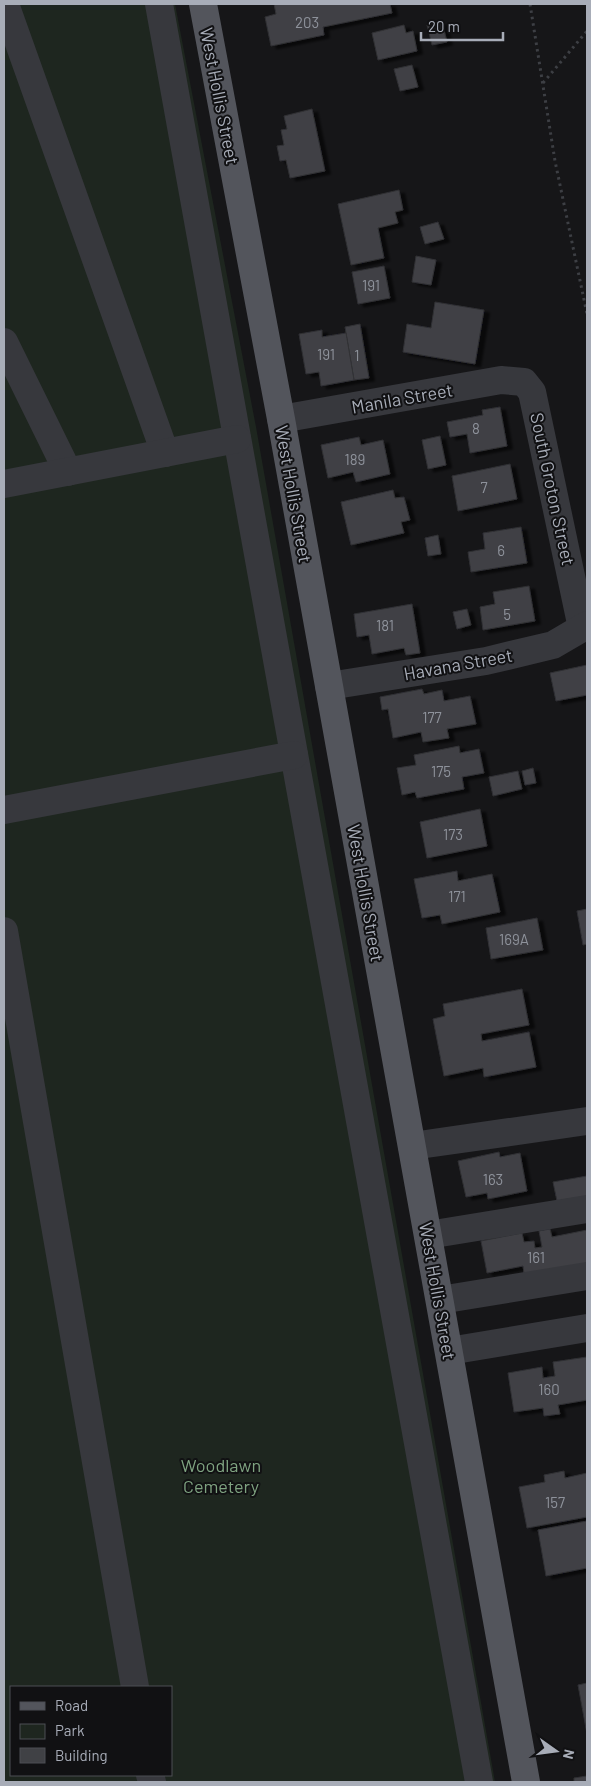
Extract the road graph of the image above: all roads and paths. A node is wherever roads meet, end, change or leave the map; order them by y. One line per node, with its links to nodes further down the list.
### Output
1 (5, 4): 12 (street)
2 (159, 4): 11 (street)
3 (203, 4): 10 (main road, West Hollis Street)
4 (530, 4): 6 (path)
5 (587, 31): 6 (path)
6 (543, 83): 7 (path)
7 (587, 314)
8 (4, 342): 13 (street)
9 (524, 382): 10 (street, Manila Street); 15 (street, South Groton Street)
10 (281, 419): 16 (main road, West Hollis Street)
11 (237, 439): 12 (street); 17 (street)
12 (165, 453): 13 (street)
13 (68, 472): 14 (street)
14 (4, 484)
15 (585, 627): 16 (street, Havana Street)
16 (329, 686): 21 (main road, West Hollis Street)
17 (294, 755): 18 (street); 29 (street)
18 (4, 810)
19 (4, 931): 28 (street)
20 (587, 1121): 21 (street)
21 (412, 1146): 23 (main road, West Hollis Street)
22 (587, 1209): 23 (street)
23 (428, 1235): 25 (main road, West Hollis Street)
24 (587, 1276): 25 (street)
25 (440, 1300): 27 (main road, West Hollis Street)
26 (587, 1328): 27 (street)
27 (449, 1351): 30 (main road, West Hollis Street)
28 (135, 1686)
29 (479, 1782)
30 (526, 1782)

